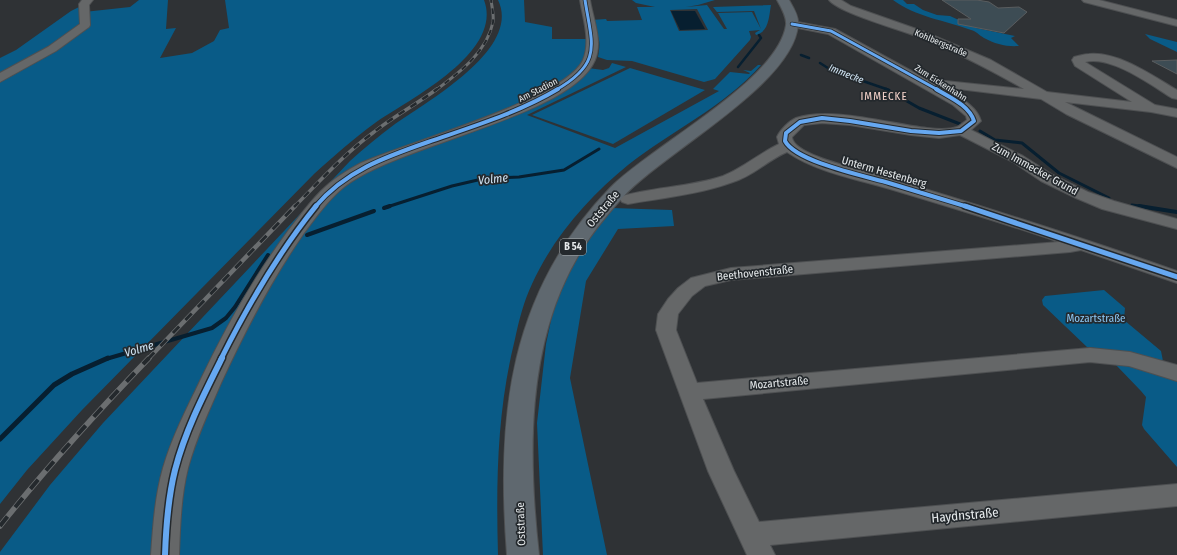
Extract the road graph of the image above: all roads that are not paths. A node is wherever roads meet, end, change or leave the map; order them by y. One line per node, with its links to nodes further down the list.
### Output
1 (88, 0): 8 (street)
2 (585, 0): 27 (street, Am Stadion)
3 (783, 0): 7 (main road)
4 (834, 0): 10 (street, Kohlbergstraße)
5 (1087, 0): 6 (street)
6 (1177, 23)
7 (792, 24): 9 (street, Zum Eickenhahn); 28 (main road, Oststraße / B 54)
8 (0, 78)
9 (925, 82): 10 (street, Kohlbergstraße); 14 (street, Zum Eickenhahn)
10 (1044, 95): 12 (street, Kohlbergstraße); 16 (street, Kohlbergstraße)
11 (1177, 95): 12 (street)
12 (1151, 108): 13 (street, Kohlbergstraße)
13 (1177, 113)
14 (963, 131): 15 (street); 19 (street, Zum Immecker Grund)
15 (788, 146): 17 (street); 18 (street, Unterm Hestenberg)
16 (1177, 163)
17 (628, 199)
18 (1007, 219): 20 (street, Unterm Hestenberg); 21 (street, Unterm Hestenberg)
19 (1177, 224)
20 (1081, 244): 21 (street, Unterm Hestenberg); 22 (street, Unterm Hestenberg)
21 (1021, 250): 24 (street, Beethovenstraße)
22 (1177, 277)
23 (1177, 373): 24 (street, Mozartstraße)
24 (689, 392): 26 (street, Beethovenstraße)
25 (1177, 495): 26 (street, Haydnstraße)
26 (757, 545)
27 (165, 555)
28 (523, 555)

